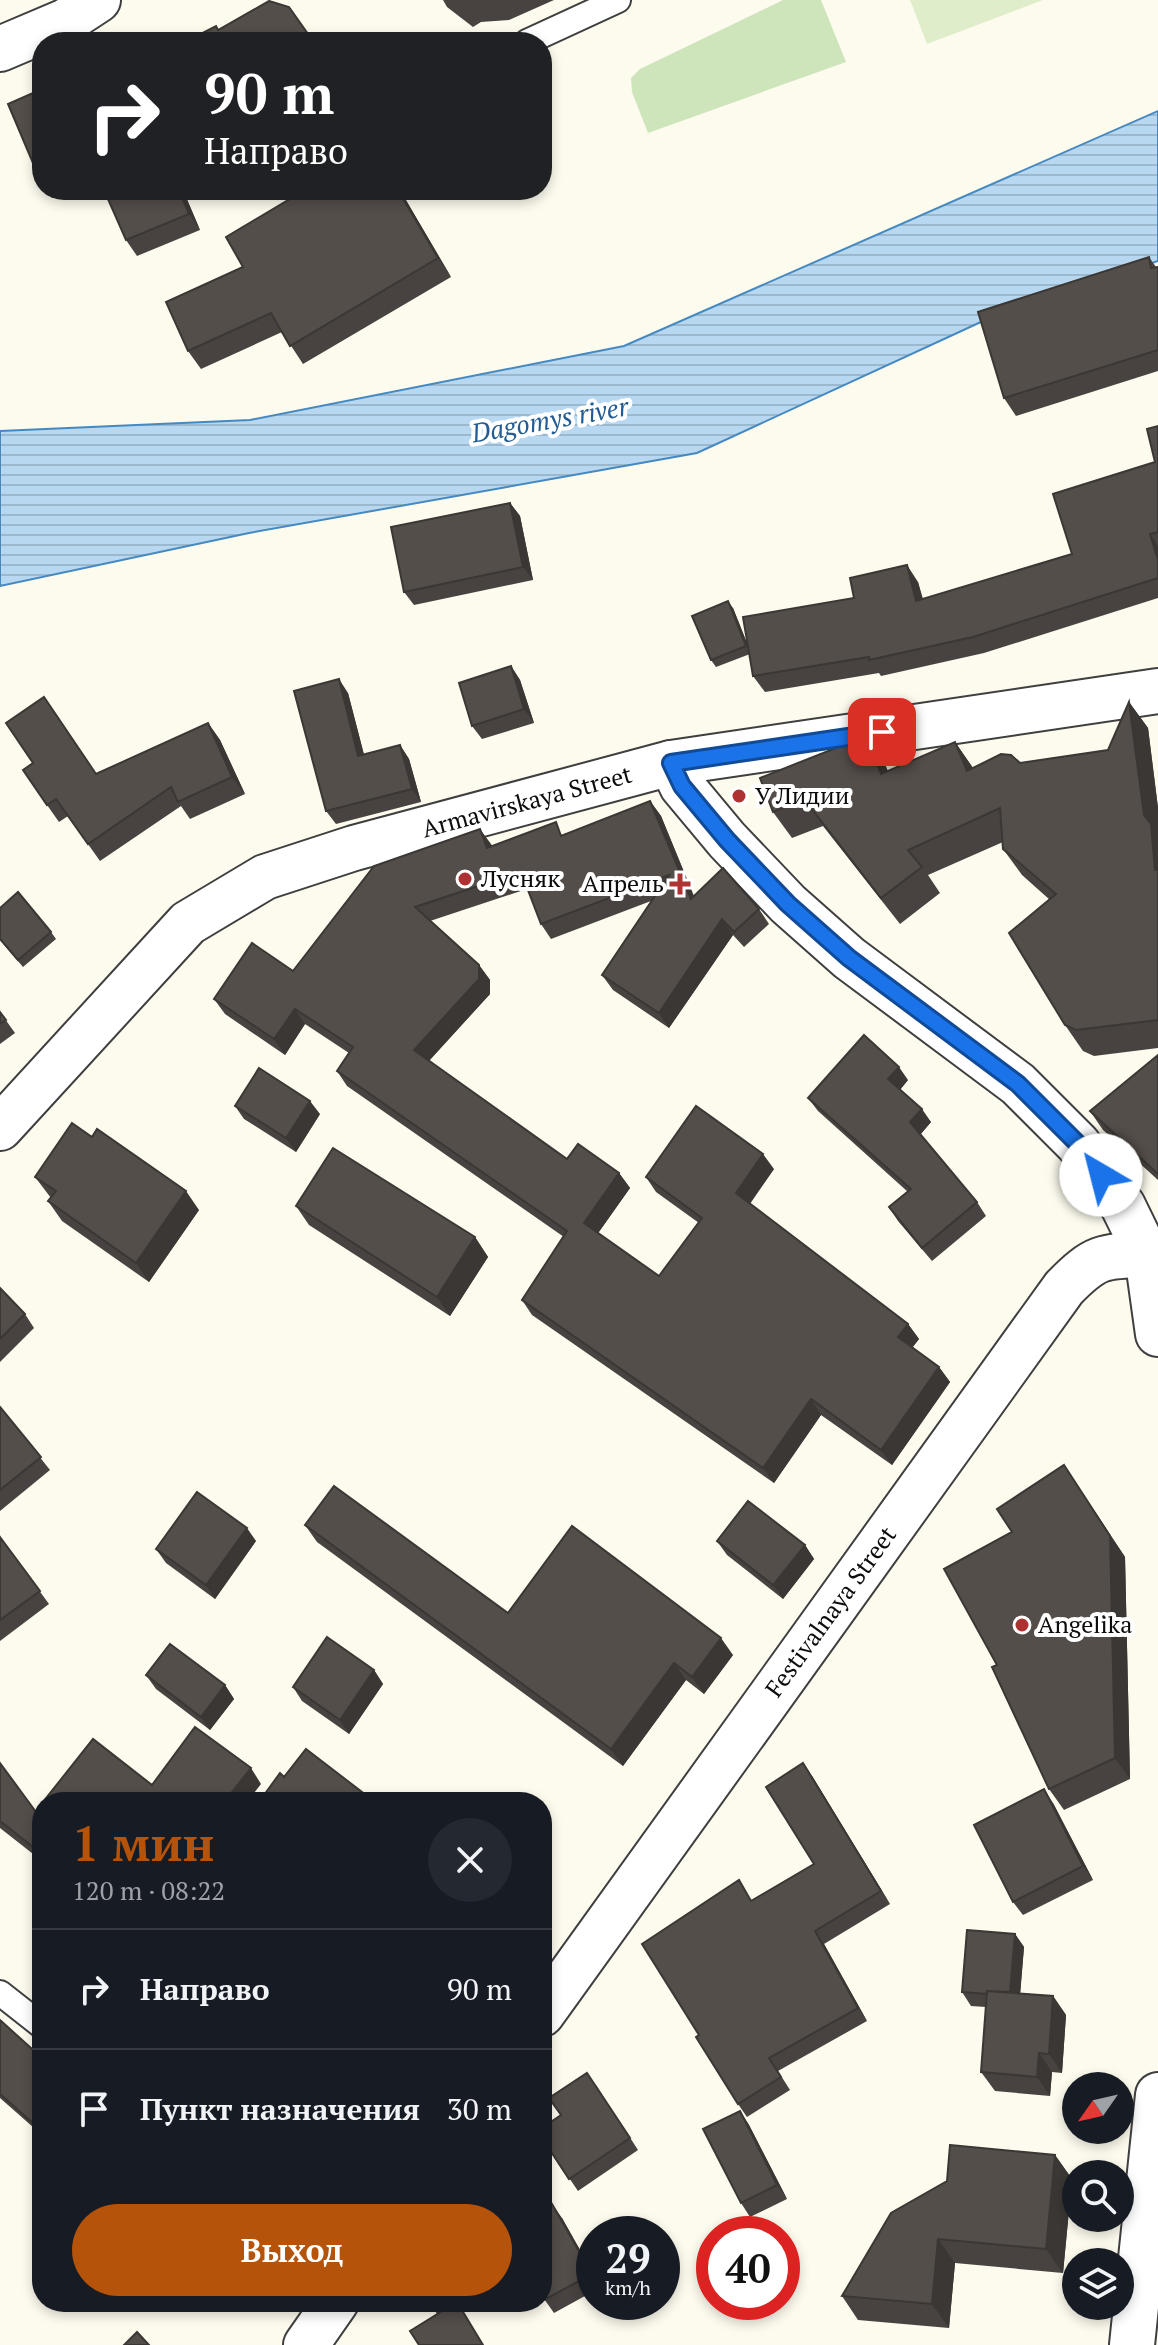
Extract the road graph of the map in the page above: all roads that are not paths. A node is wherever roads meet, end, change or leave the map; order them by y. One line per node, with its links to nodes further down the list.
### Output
1 (98, 0): 3 (street)
2 (618, 0): 4 (lane)
3 (40, 32)
4 (549, 32)
5 (32, 35): 6 (street)
6 (0, 49)
7 (1158, 691): 8 (street, Armavirskaya Street)
8 (671, 763): 9 (street, Armavirskaya Street); 10 (street)
9 (0, 1128)
10 (1152, 1276): 11 (street); 13 (street, Festivalnaya Street)
11 (1158, 1334)
12 (0, 1993): 14 (lane)
13 (552, 2000)
14 (32, 2018)
15 (1158, 2095): 18 (street)
16 (329, 2312): 17 (street)
17 (306, 2345)
18 (1132, 2345)

